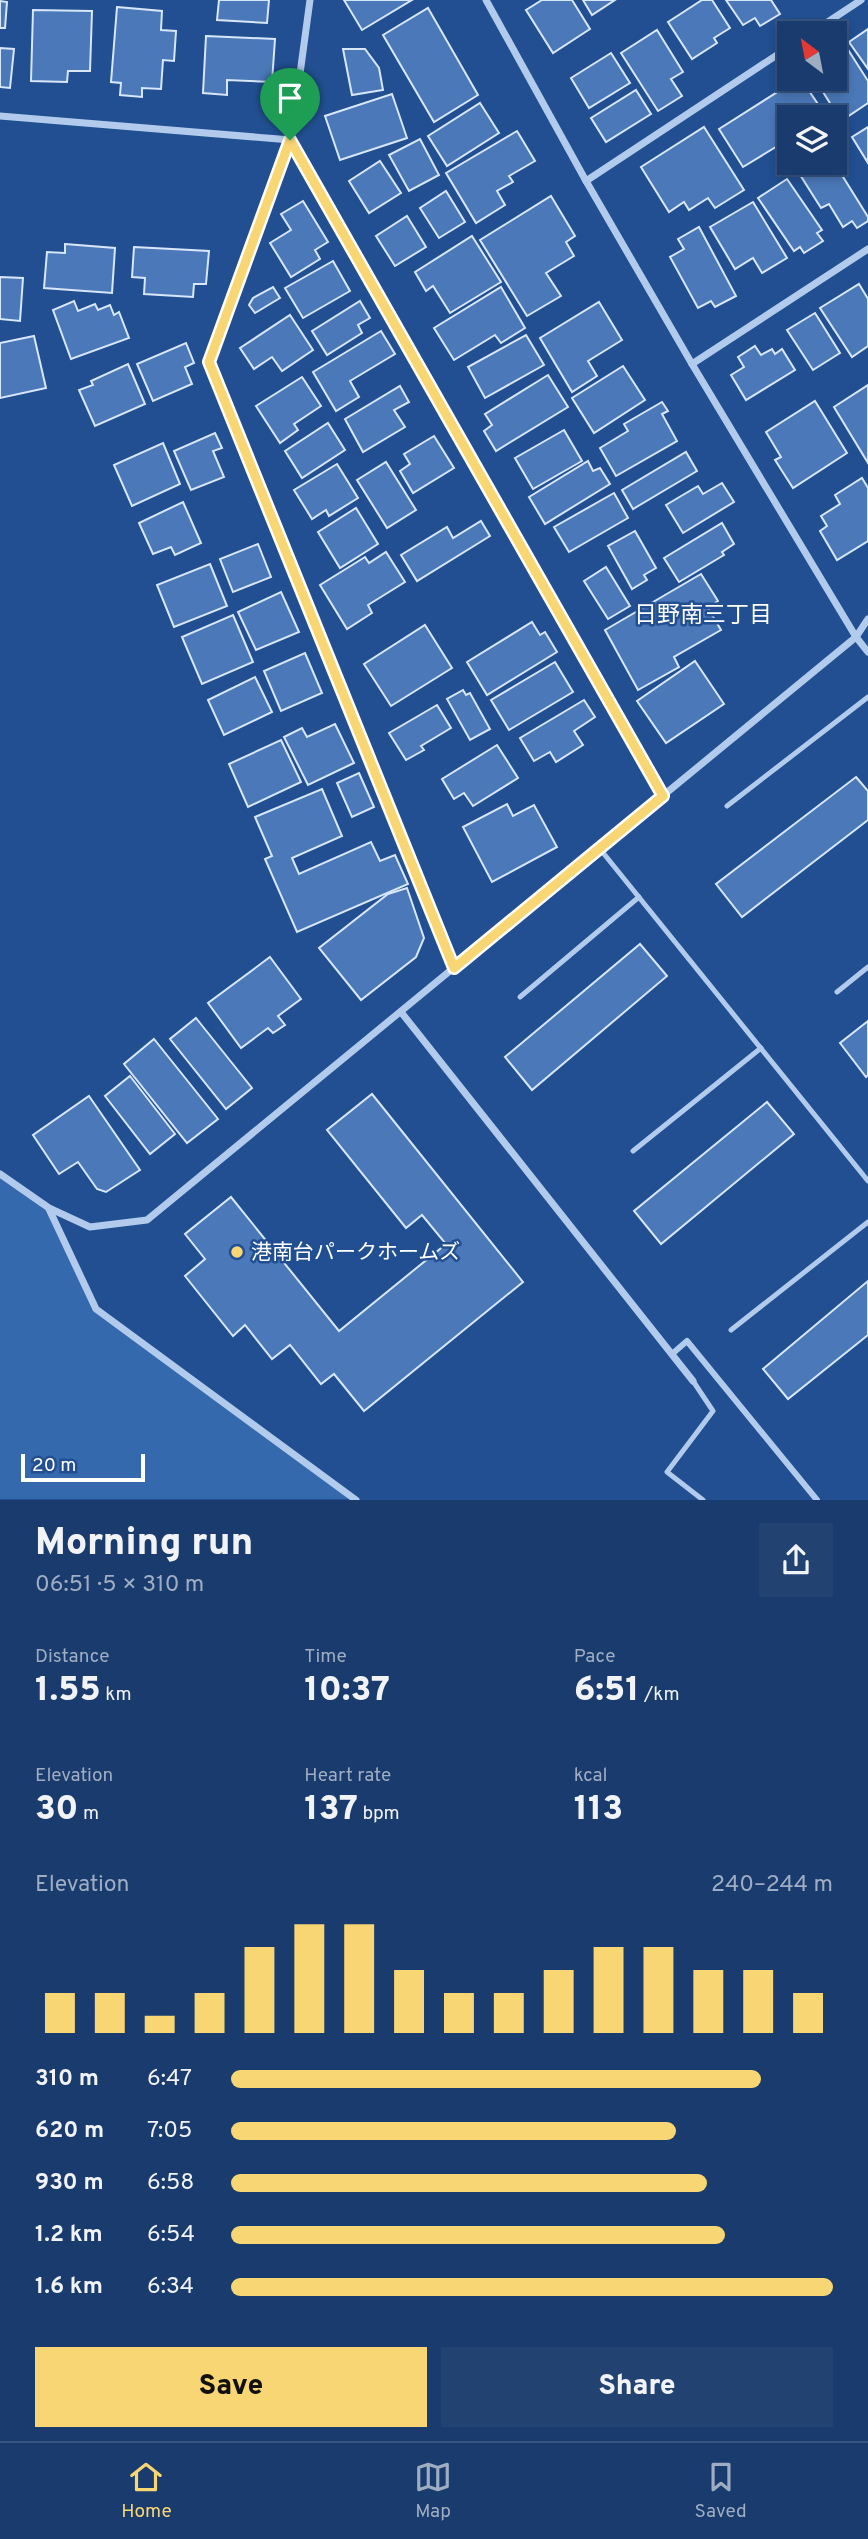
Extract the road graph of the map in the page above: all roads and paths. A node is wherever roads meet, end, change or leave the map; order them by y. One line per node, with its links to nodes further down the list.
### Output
1 (310, 0): 7 (street)
2 (486, 0): 8 (street)
3 (861, 0): 4 (street)
4 (829, 21)
5 (777, 55): 8 (street)
6 (0, 117): 7 (street)
7 (290, 140): 15 (street); 19 (street)
8 (586, 181): 10 (street)
9 (868, 249): 10 (street)
10 (691, 364): 12 (street)
11 (868, 619): 12 (street)
12 (856, 637): 13 (street); 15 (street)
13 (868, 652)
14 (868, 697): 16 (lane)
15 (663, 796): 17 (street)
16 (727, 806)
17 (600, 849): 18 (lane); 19 (street)
18 (639, 897): 22 (lane); 24 (lane)
19 (454, 968): 23 (street)
20 (868, 968): 21 (lane)
21 (837, 992)
22 (520, 997)
23 (401, 1012): 28 (street); 31 (street)
24 (761, 1048): 25 (lane); 27 (lane)
25 (633, 1152)
26 (0, 1174): 28 (street)
27 (868, 1181)
28 (49, 1208): 33 (street)
29 (868, 1222): 30 (lane)
30 (731, 1330)
31 (671, 1354): 32 (street); 35 (street)
32 (693, 1381): 34 (lane)
33 (356, 1500)
34 (703, 1500)
35 (817, 1500)

